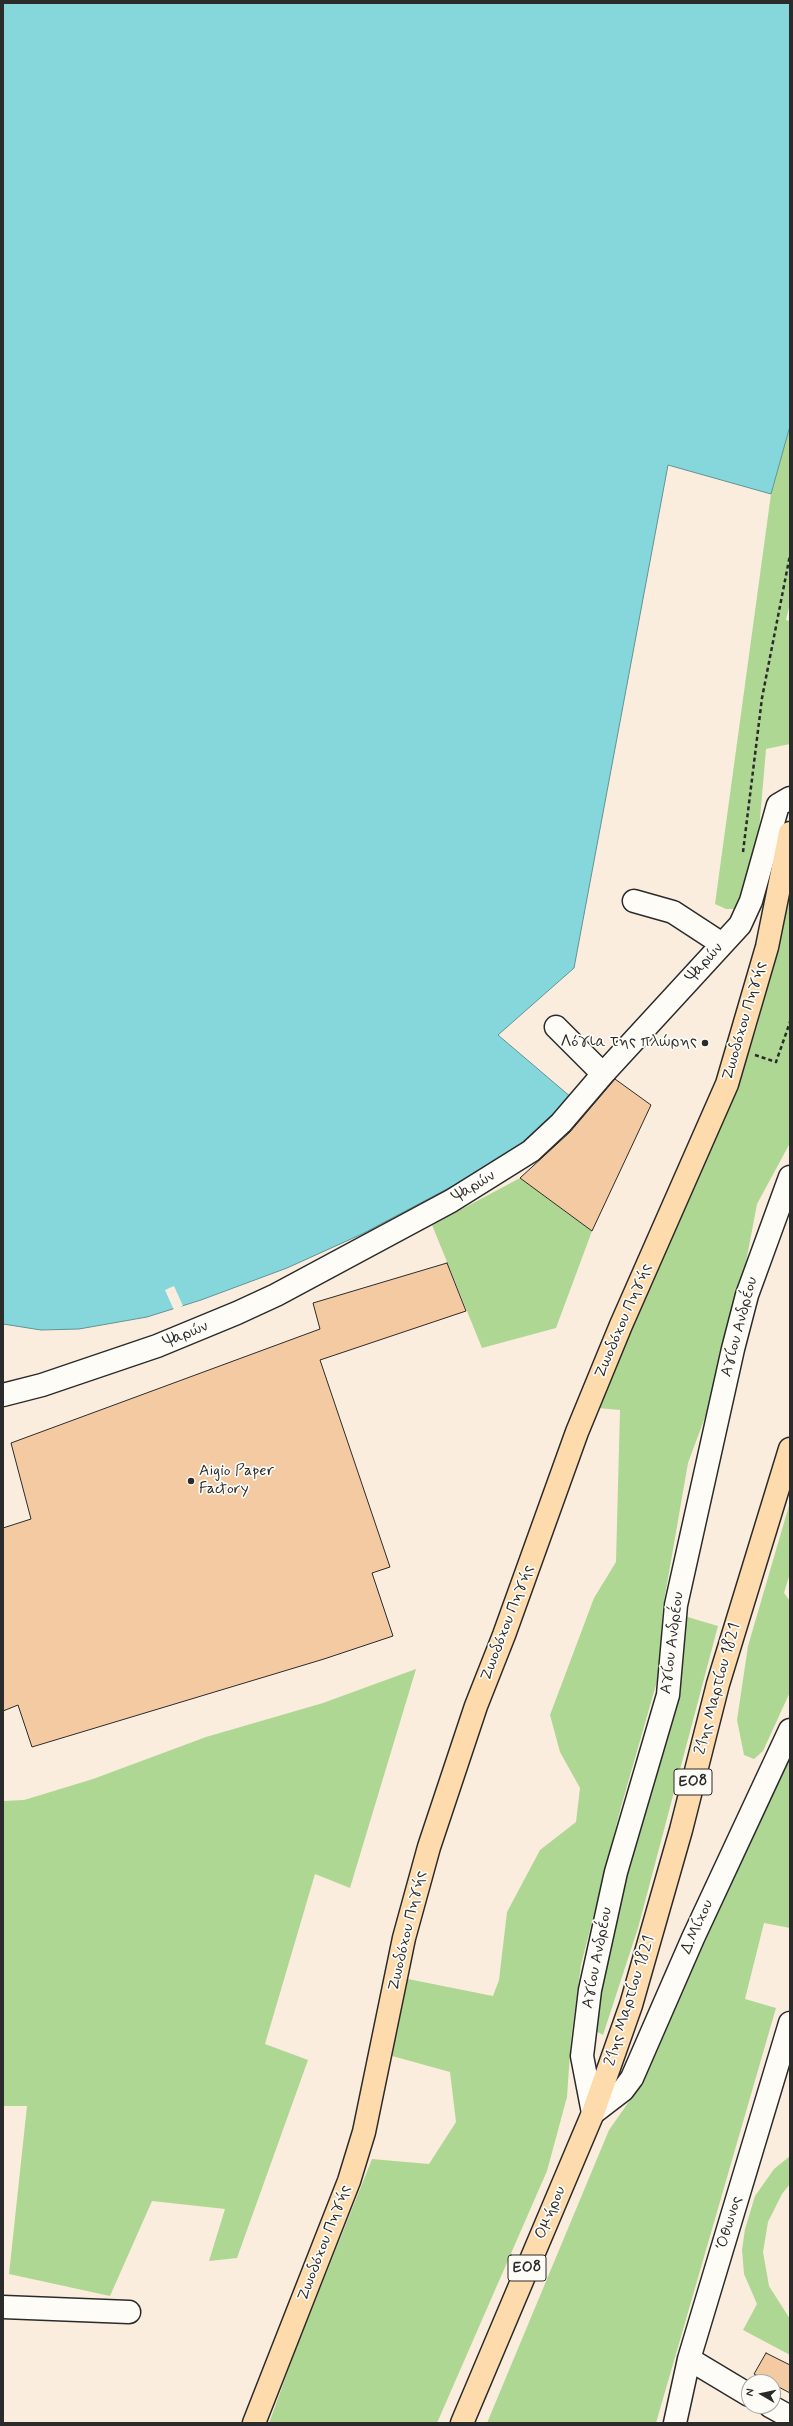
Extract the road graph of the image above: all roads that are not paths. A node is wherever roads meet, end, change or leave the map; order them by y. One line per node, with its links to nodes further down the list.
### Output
1 (790, 798): 4 (street, Ψαρών)
2 (790, 833): 19 (main road, Ζωοδόχου Πηγής)
3 (634, 901): 4 (street)
4 (722, 944): 6 (street, Ψαρών)
5 (556, 1027): 6 (street)
6 (603, 1074): 8 (street, Ψαρών)
7 (790, 1177): 12 (street, Αγίου Ανδρέου)
8 (3, 1395)
9 (790, 1449): 12 (main road, 21ης Μαρτίου 1821 / ΕΟ8)
10 (790, 1730): 12 (street, Δ.Μίχου)
11 (789, 2029): 15 (street, Όθωνος)
12 (593, 2113): 20 (main road, Ομήρου / ΕΟ8)
13 (3, 2307): 14 (street)
14 (129, 2312)
15 (689, 2359): 16 (street); 21 (street, Όθωνος)
16 (741, 2390)
17 (781, 2412): 18 (street)
18 (790, 2417)
19 (254, 2423)
20 (462, 2423)
21 (675, 2423)

